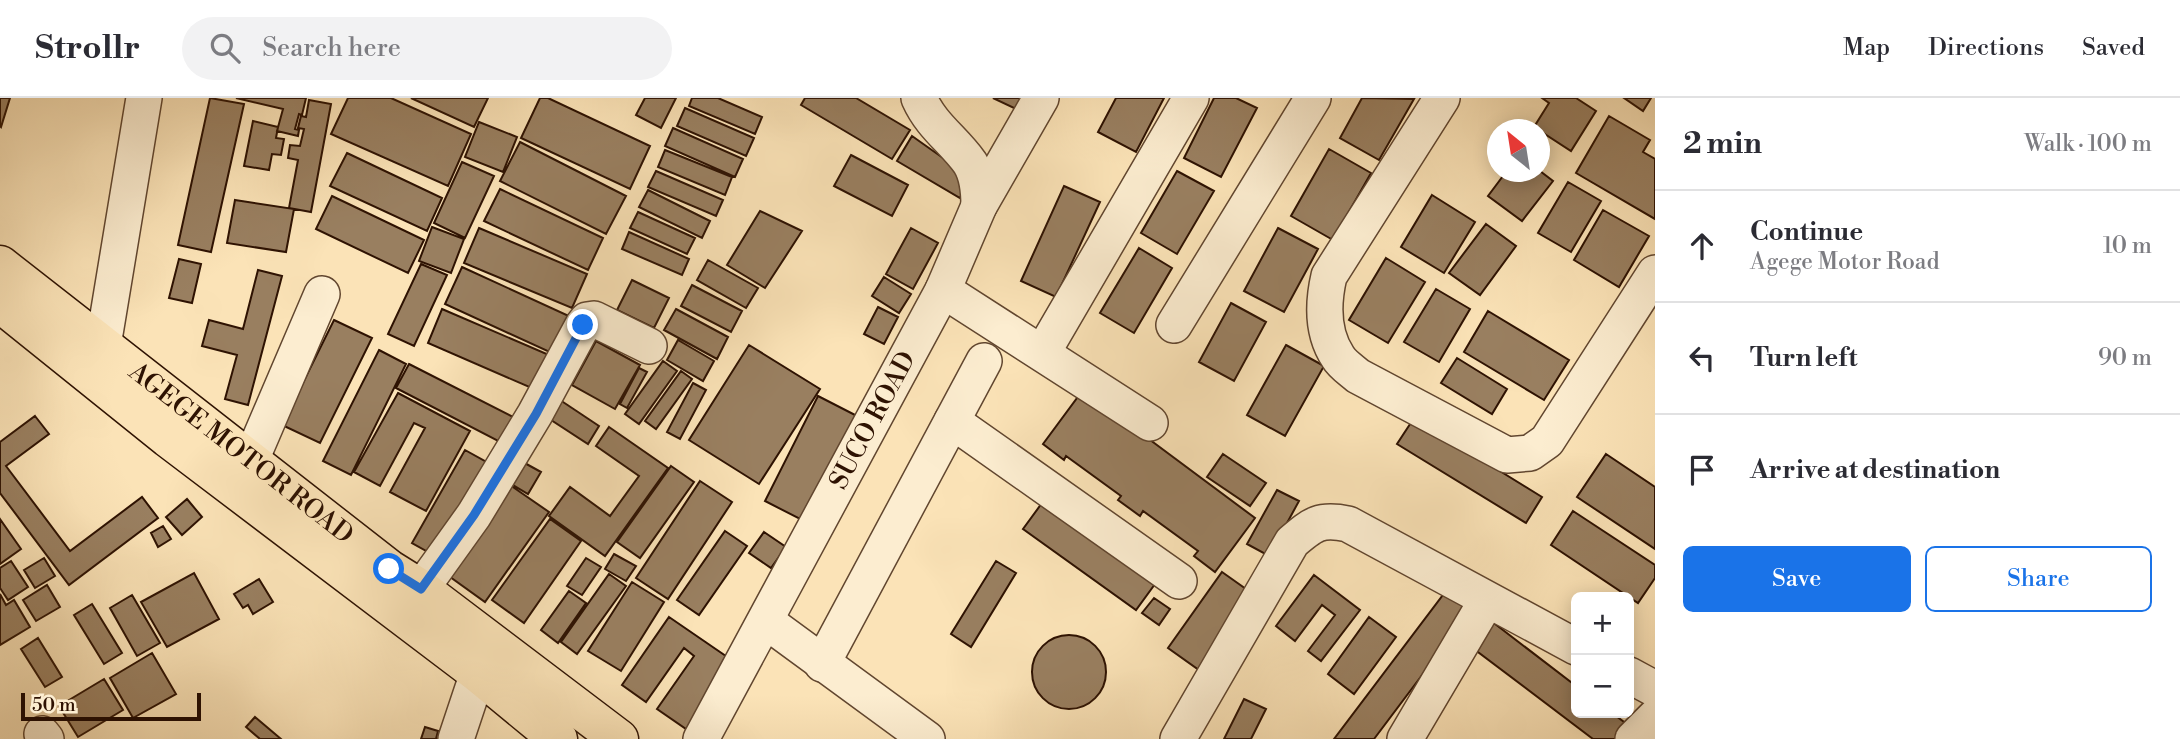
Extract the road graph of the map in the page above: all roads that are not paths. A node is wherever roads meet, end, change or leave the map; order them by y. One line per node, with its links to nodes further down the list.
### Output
1 (144, 98): 17 (street)
2 (919, 98): 7 (street)
3 (1041, 98): 7 (street, SUCO ROAD)
4 (1191, 98): 15 (street)
5 (1313, 98): 13 (street)
6 (1441, 98): 9 (street)
7 (979, 206): 10 (street, SUCO ROAD)
8 (0, 265): 17 (main road, AGEGE MOTOR ROAD)
9 (1655, 273)
10 (943, 290): 15 (street); 24 (street, SUCO ROAD)
11 (322, 294): 20 (street)
12 (0, 303): 17 (main road, AGEGE MOTOR ROAD)
13 (1174, 325)
14 (649, 346): 22 (street)
15 (1043, 352): 19 (street)
16 (984, 361): 18 (street)
17 (101, 364): 20 (main road, AGEGE MOTOR ROAD); 27 (main road, AGEGE MOTOR ROAD)
18 (952, 421): 21 (street); 26 (street)
19 (1150, 423)
20 (250, 462): 22 (main road, AGEGE MOTOR ROAD)
21 (1179, 581)
22 (421, 589): 33 (main road, AGEGE MOTOR ROAD)
23 (1487, 600): 25 (street); 36 (street); 37 (street)
24 (766, 621): 26 (street); 34 (street, SUCO ROAD)
25 (1571, 644)
26 (822, 664): 35 (street)
27 (478, 673): 31 (street); 32 (main road, AGEGE MOTOR ROAD)
28 (1634, 678): 29 (street)
29 (1655, 689)
30 (1655, 717): 38 (street)
31 (456, 739)
32 (558, 739)
33 (619, 739)
34 (701, 739)
35 (927, 739)
36 (1178, 739)
37 (1405, 739)
38 (1633, 739)

